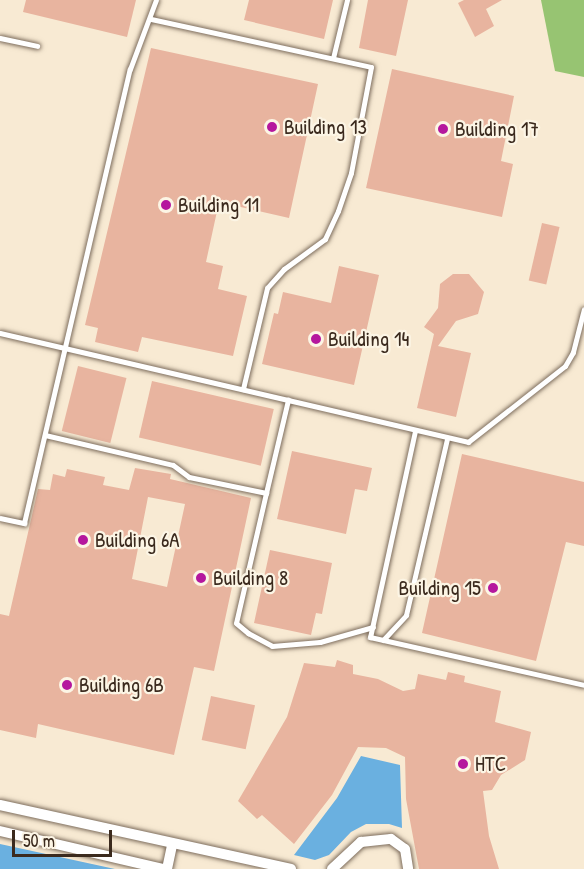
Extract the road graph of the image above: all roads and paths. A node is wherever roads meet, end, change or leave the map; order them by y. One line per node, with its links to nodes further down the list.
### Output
1 (156, 0): 3 (lane)
2 (347, 0): 6 (lane)
3 (151, 19): 6 (lane); 9 (lane)
4 (0, 38): 5 (lane)
5 (37, 46)
6 (333, 58): 10 (lane)
7 (584, 309): 14 (lane)
8 (0, 333): 9 (lane)
9 (66, 346): 10 (lane); 13 (lane)
10 (243, 389): 11 (lane)
11 (288, 400): 12 (lane); 15 (lane)
12 (415, 431): 14 (lane); 17 (lane)
13 (45, 435): 15 (lane); 16 (lane)
14 (447, 439): 18 (lane)
15 (266, 494): 17 (lane)
16 (0, 518)
17 (373, 627): 18 (lane)
18 (383, 640): 19 (lane)
19 (584, 685)
20 (0, 805): 22 (street)
21 (0, 831): 23 (street)
22 (172, 845): 23 (street); 24 (street)
23 (165, 869)
24 (291, 869)
25 (332, 869): 26 (street)
26 (408, 869)

